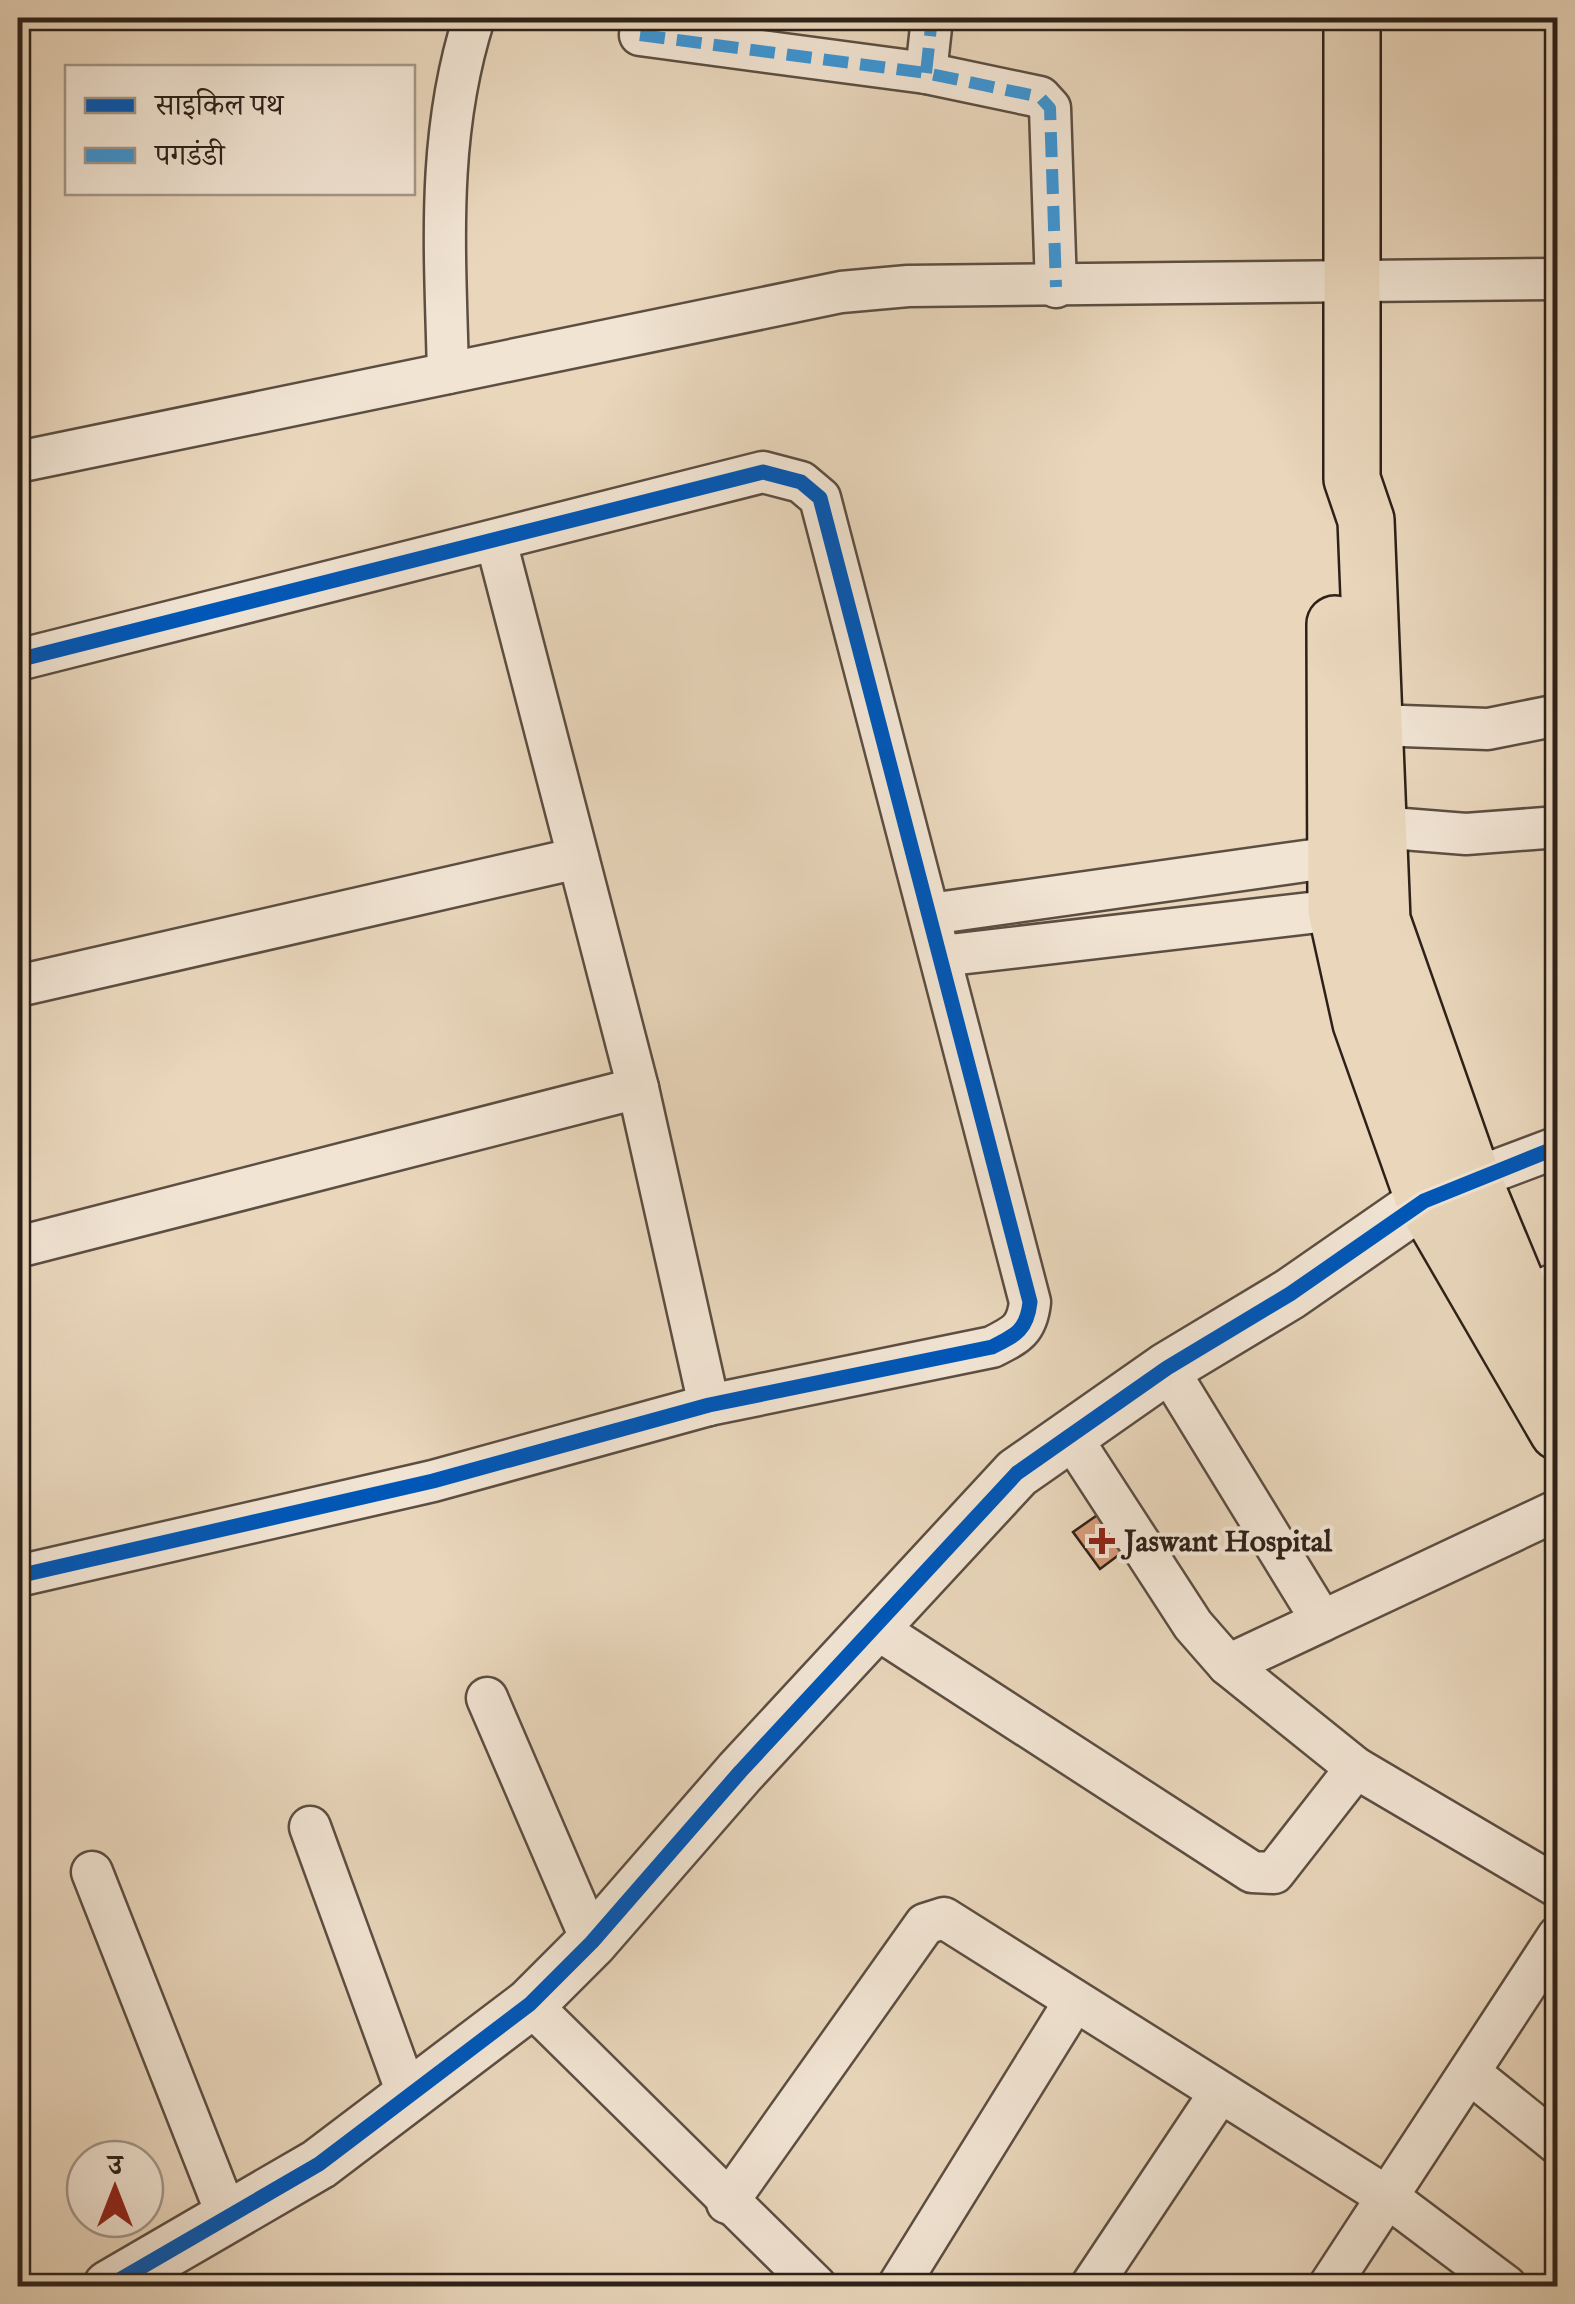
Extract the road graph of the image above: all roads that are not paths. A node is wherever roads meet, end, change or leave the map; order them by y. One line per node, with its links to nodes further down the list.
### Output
1 (474, 18): 9 (street)
2 (932, 18): 5 (street)
3 (1352, 18): 7 (main road)
4 (640, 35): 5 (street)
5 (926, 73): 8 (street)
6 (1558, 279): 7 (street)
7 (1352, 281): 8 (street); 11 (main road)
8 (1056, 287): 9 (street)
9 (448, 373): 10 (street)
10 (18, 462)
11 (1352, 479): 15 (main road); 19 (main road)
12 (496, 541): 13 (street); 18 (street); 20 (street)
13 (18, 660)
14 (1558, 715): 15 (street)
15 (1374, 725): 16 (main road)
16 (1378, 826): 17 (street); 25 (main road)
17 (1558, 827)
18 (578, 858): 22 (street); 23 (street)
19 (1335, 884): 20 (street); 21 (street); 26 (main road)
20 (930, 914): 21 (street)
21 (941, 956): 31 (street)
22 (18, 986)
23 (638, 1088): 27 (street); 31 (street)
24 (1558, 1147): 25 (street)
25 (1473, 1179): 26 (street); 28 (main road)
26 (1424, 1201): 30 (street); 32 (main road)
27 (18, 1247)
28 (1540, 1290): 29 (main road)
29 (1558, 1355)
30 (1167, 1368): 33 (street); 36 (street)
31 (709, 1405): 35 (street)
32 (1558, 1432)
33 (1069, 1434): 37 (street); 38 (street)
34 (1558, 1510): 36 (street)
35 (18, 1576)
36 (1322, 1621): 38 (street)
37 (874, 1627): 40 (street); 45 (street)
38 (1228, 1665): 40 (street)
39 (488, 1698): 45 (street)
40 (1356, 1768): 43 (street)
41 (310, 1827): 50 (street)
42 (92, 1872): 54 (street)
43 (1558, 1888)
44 (1558, 1936): 48 (street)
45 (592, 1942): 47 (street)
46 (1074, 2002): 49 (street); 53 (street); 57 (street)
47 (530, 2004): 50 (street); 53 (street)
48 (1470, 2073): 51 (street); 52 (street)
49 (1219, 2094): 52 (street); 58 (street)
50 (408, 2096): 54 (street)
51 (1558, 2144)
52 (1389, 2198): 59 (street); 60 (street)
53 (727, 2203): 56 (street)
54 (228, 2218): 55 (street)
55 (109, 2286)
56 (816, 2286)
57 (898, 2286)
58 (1091, 2286)
59 (1329, 2286)
60 (1506, 2286)

